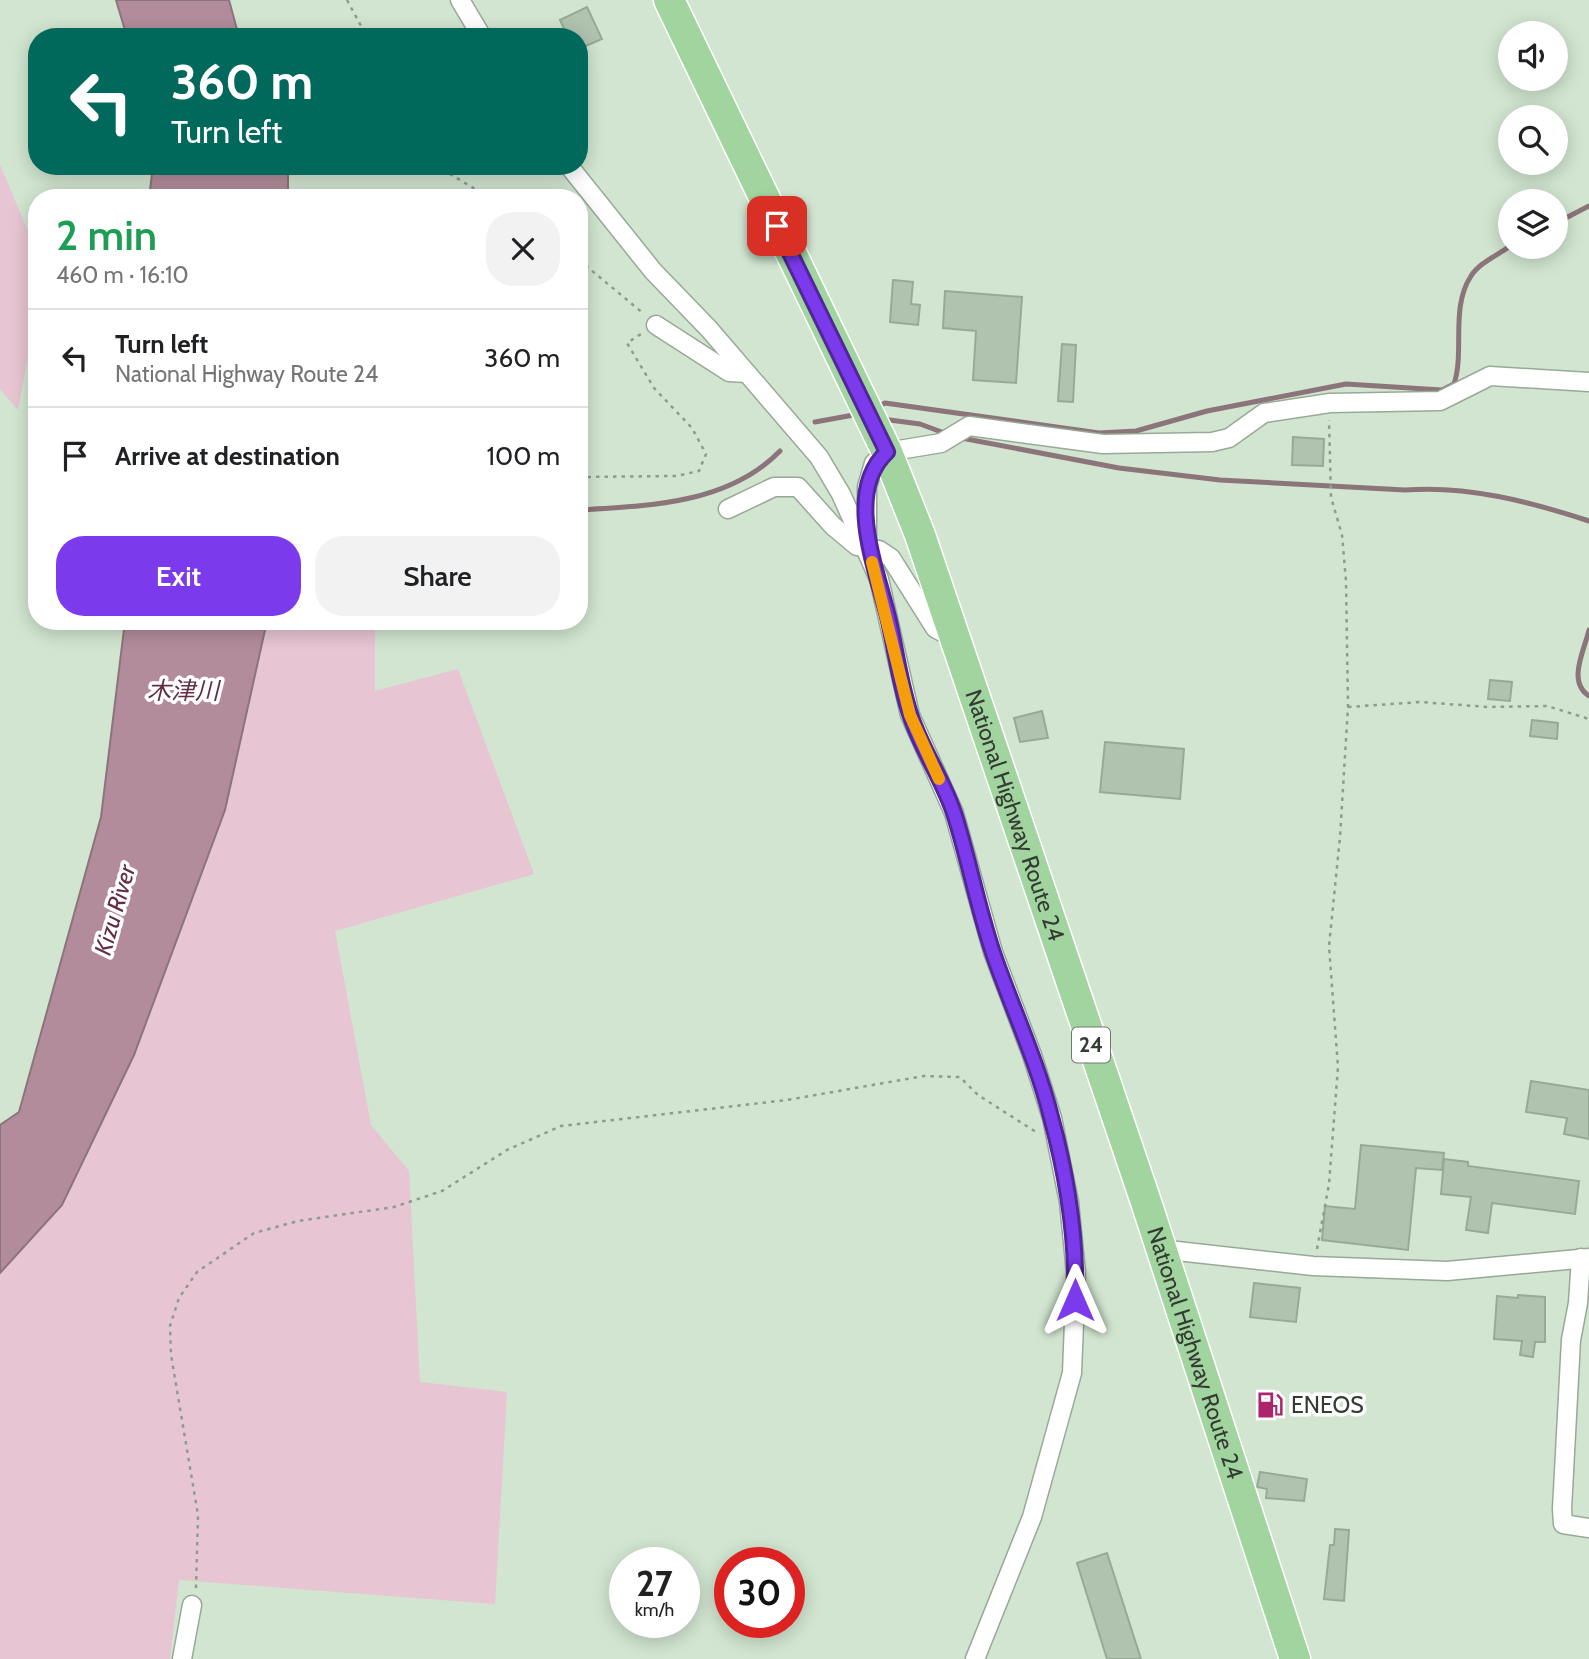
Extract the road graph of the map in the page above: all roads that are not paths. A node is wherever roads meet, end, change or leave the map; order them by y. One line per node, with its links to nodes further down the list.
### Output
1 (460, 0): 3 (street)
2 (669, 0): 10 (highway, National Highway Route 24 / 24)
3 (477, 28)
4 (576, 175): 5 (street)
5 (587, 189)
6 (588, 190): 8 (street)
7 (656, 325): 8 (street)
8 (747, 373): 12 (street)
9 (1589, 382): 10 (street)
10 (883, 443): 12 (street); 13 (highway, National Highway Route 24 / 24)
11 (728, 509): 12 (street)
12 (867, 548): 13 (street); 19 (street)
13 (957, 640): 14 (highway, National Highway Route 24 / 24)
14 (1159, 1249): 15 (street); 20 (highway, National Highway Route 24 / 24)
15 (1585, 1258): 16 (street)
16 (1589, 1528)
17 (192, 1605): 18 (street)
18 (182, 1659)
19 (975, 1659)
20 (1295, 1659)

